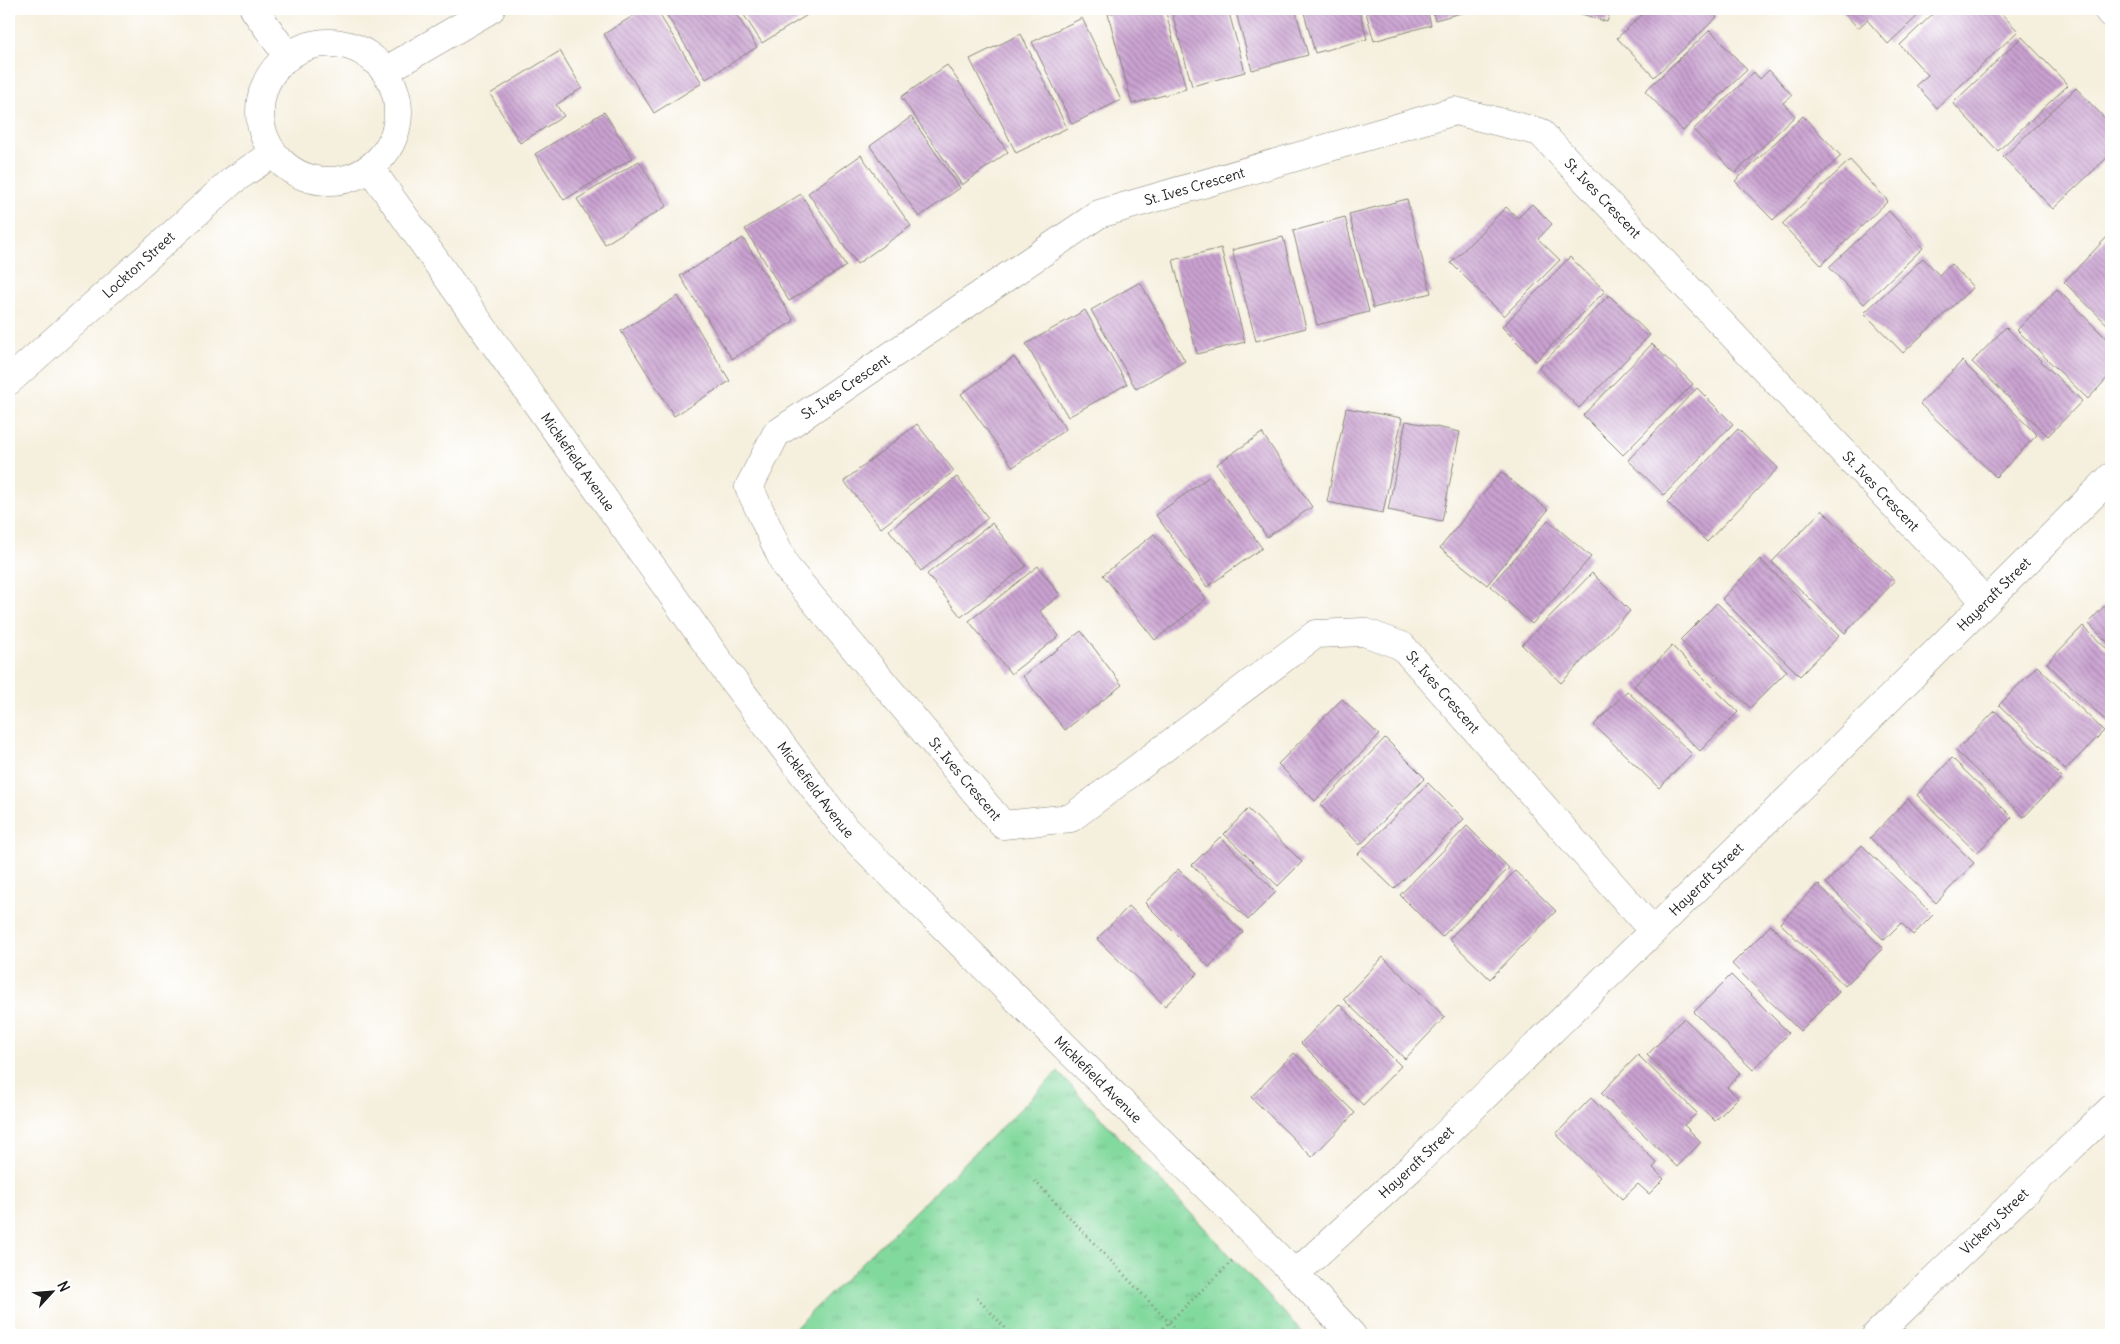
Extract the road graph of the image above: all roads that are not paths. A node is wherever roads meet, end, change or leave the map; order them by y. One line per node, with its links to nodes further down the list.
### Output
1 (254, 9): 5 (street)
2 (491, 9): 6 (street)
3 (2106, 9): 4 (street)
4 (2111, 14)
5 (288, 56): 6 (street); 7 (street)
6 (385, 71): 8 (street)
7 (272, 154): 8 (street); 9 (street, Lockton Street)
8 (370, 168): 14 (street, Micklefield Avenue)
9 (9, 381)
10 (2111, 477): 11 (street, Hayeraft Street)
11 (1986, 602): 12 (street, Hayeraft Street); 12 (street, St. Ives Crescent)
12 (1653, 932): 14 (street, Hayeraft Street)
13 (2111, 1109): 16 (street, Vickery Street)
14 (1295, 1274): 15 (street, Micklefield Avenue)
15 (1352, 1335)
16 (1876, 1335)

